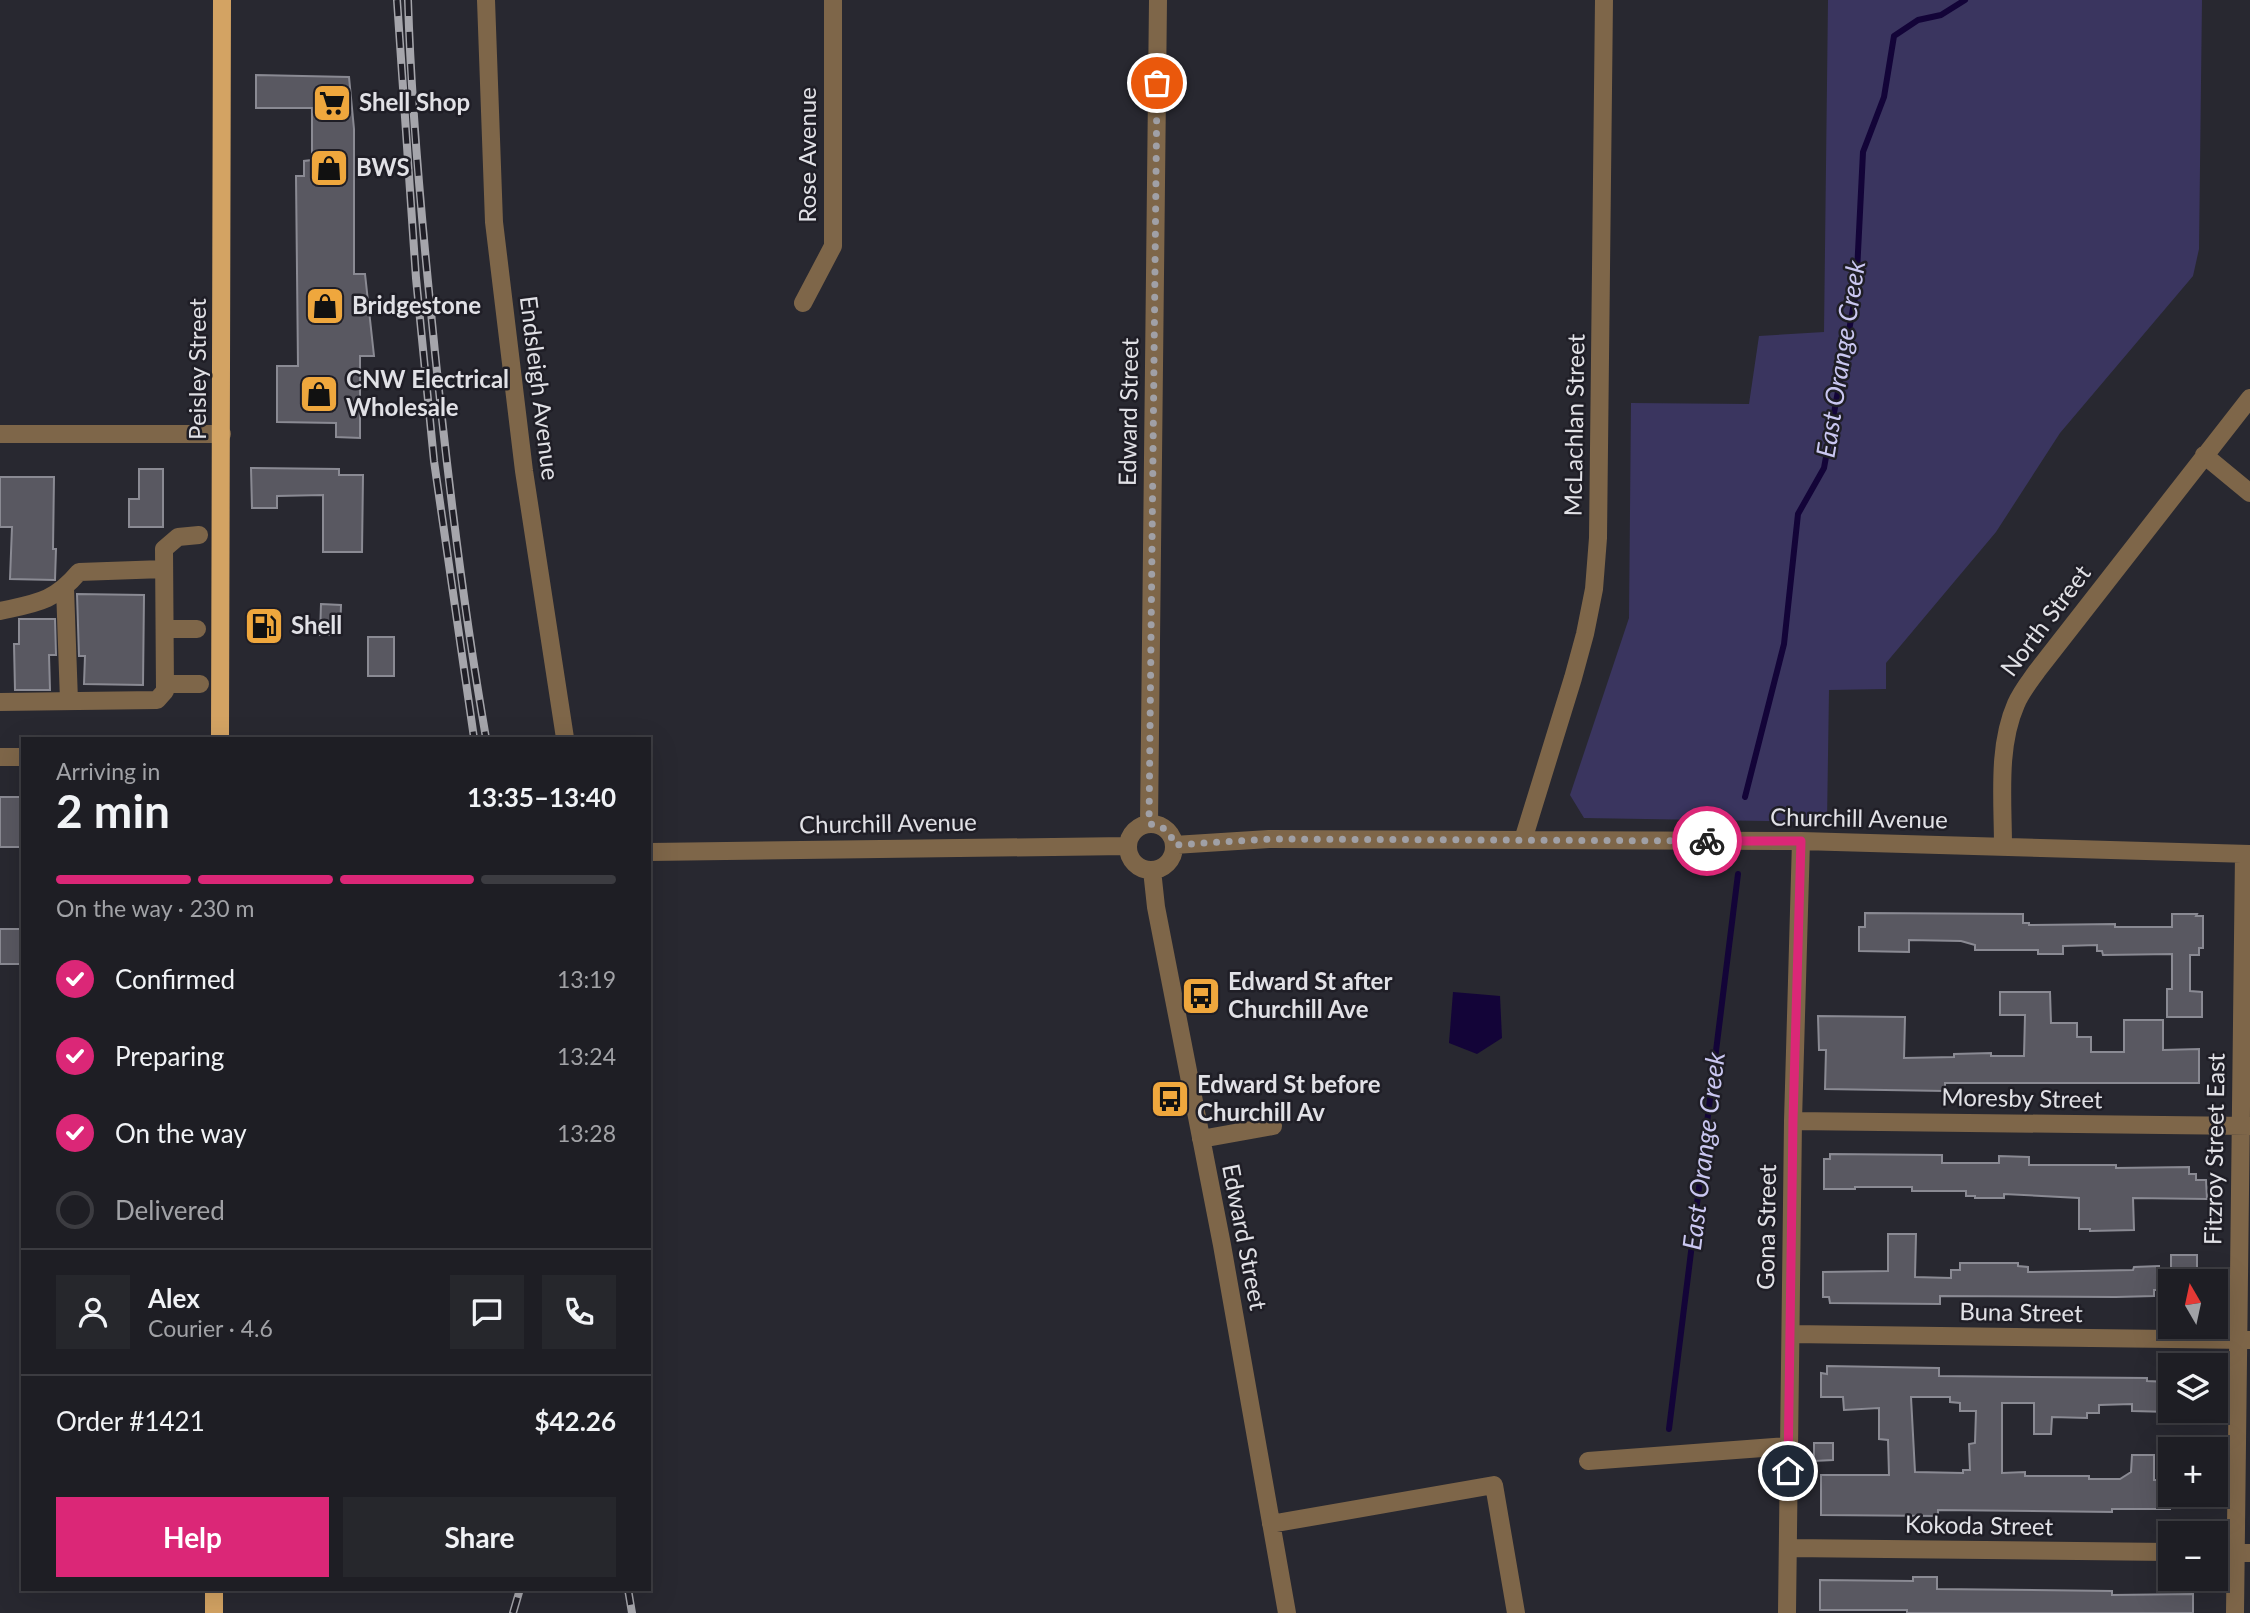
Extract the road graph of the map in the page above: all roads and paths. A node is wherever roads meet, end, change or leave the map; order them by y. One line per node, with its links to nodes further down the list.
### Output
1 (222, 0): 9 (main road, Peisley Street)
2 (486, 0): 23 (street, Endsleigh Avenue)
3 (833, 0): 6 (street, Rose Avenue)
4 (1158, 0): 26 (street, Edward Street)
5 (1604, 0): 27 (street, McLachlan Street)
6 (803, 303)
7 (2250, 398): 10 (street, North Street)
8 (0, 434): 9 (street)
9 (222, 434): 22 (main road, Peisley Street)
10 (2204, 454): 11 (street); 31 (street, North Street)
11 (2250, 493)
12 (199, 535): 13 (street)
13 (164, 569): 14 (street); 16 (street)
14 (65, 588): 15 (street); 20 (street)
15 (0, 611)
16 (165, 629): 17 (street); 18 (street)
17 (197, 629)
18 (165, 684): 19 (street); 20 (street)
19 (200, 684)
20 (69, 701): 21 (street)
21 (0, 702)
22 (220, 737)
23 (565, 737)
24 (0, 757): 25 (street)
25 (21, 757)
26 (1149, 824): 29 (street); 30 (street)
27 (1523, 840): 28 (street, Churchill Avenue); 29 (street, Churchill Avenue)
28 (1801, 841): 31 (street, Churchill Avenue); 35 (street, Gona Street)
29 (1174, 845): 34 (street)
30 (1127, 846): 32 (street, Churchill Avenue); 34 (street)
31 (2003, 846): 33 (street, Churchill Avenue)
32 (651, 852)
33 (2247, 854): 37 (street, Fitzroy Street East)
34 (1152, 870): 38 (street, Edward Street)
35 (1793, 1121): 37 (street, Moresby Street); 39 (street, Gona Street)
36 (1273, 1126): 38 (street)
37 (2245, 1126): 40 (street, Fitzroy Street East)
38 (1201, 1139): 43 (street, Edward Street)
39 (1791, 1334): 40 (street, Buna Street); 41 (street, Gona Street)
40 (2244, 1340): 46 (street, Fitzroy Street East)
41 (1788, 1446): 42 (street); 44 (street, Gona Street)
42 (1588, 1461)
43 (1271, 1524): 49 (street, Edward Street); 50 (street)
44 (1788, 1548): 45 (street, Kokoda Street); 51 (street, Gona Street)
45 (2158, 1552)
46 (2243, 1553): 52 (street, Fitzroy Street East)
47 (214, 1591): 48 (main road)
48 (214, 1613)
49 (1287, 1613)
50 (1516, 1613)
51 (1787, 1613)
52 (2235, 1613)

